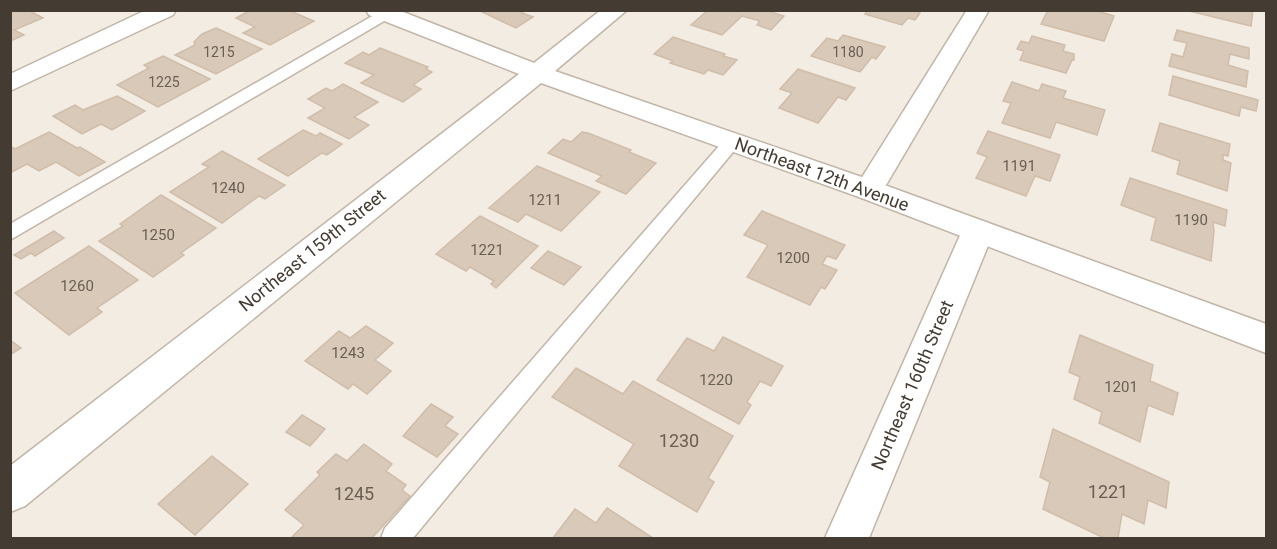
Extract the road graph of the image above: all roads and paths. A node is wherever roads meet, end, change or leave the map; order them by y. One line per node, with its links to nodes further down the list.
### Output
1 (165, 10): 6 (street)
2 (616, 10): 5 (street, Northeast 159th Street)
3 (978, 10): 8 (street)
4 (382, 12): 5 (street, Northeast 12th Avenue); 10 (lane)
5 (535, 72): 7 (street, Northeast 12th Avenue); 12 (street, Northeast 159th Street)
6 (10, 84)
7 (732, 142): 8 (street, Northeast 12th Avenue); 13 (lane)
8 (869, 190): 9 (street, Northeast 12th Avenue)
9 (978, 231): 11 (street, Northeast 12th Avenue); 14 (street, Northeast 160th Street)
10 (10, 233)
11 (1266, 339)
12 (10, 492)
13 (395, 538)
14 (847, 538)

